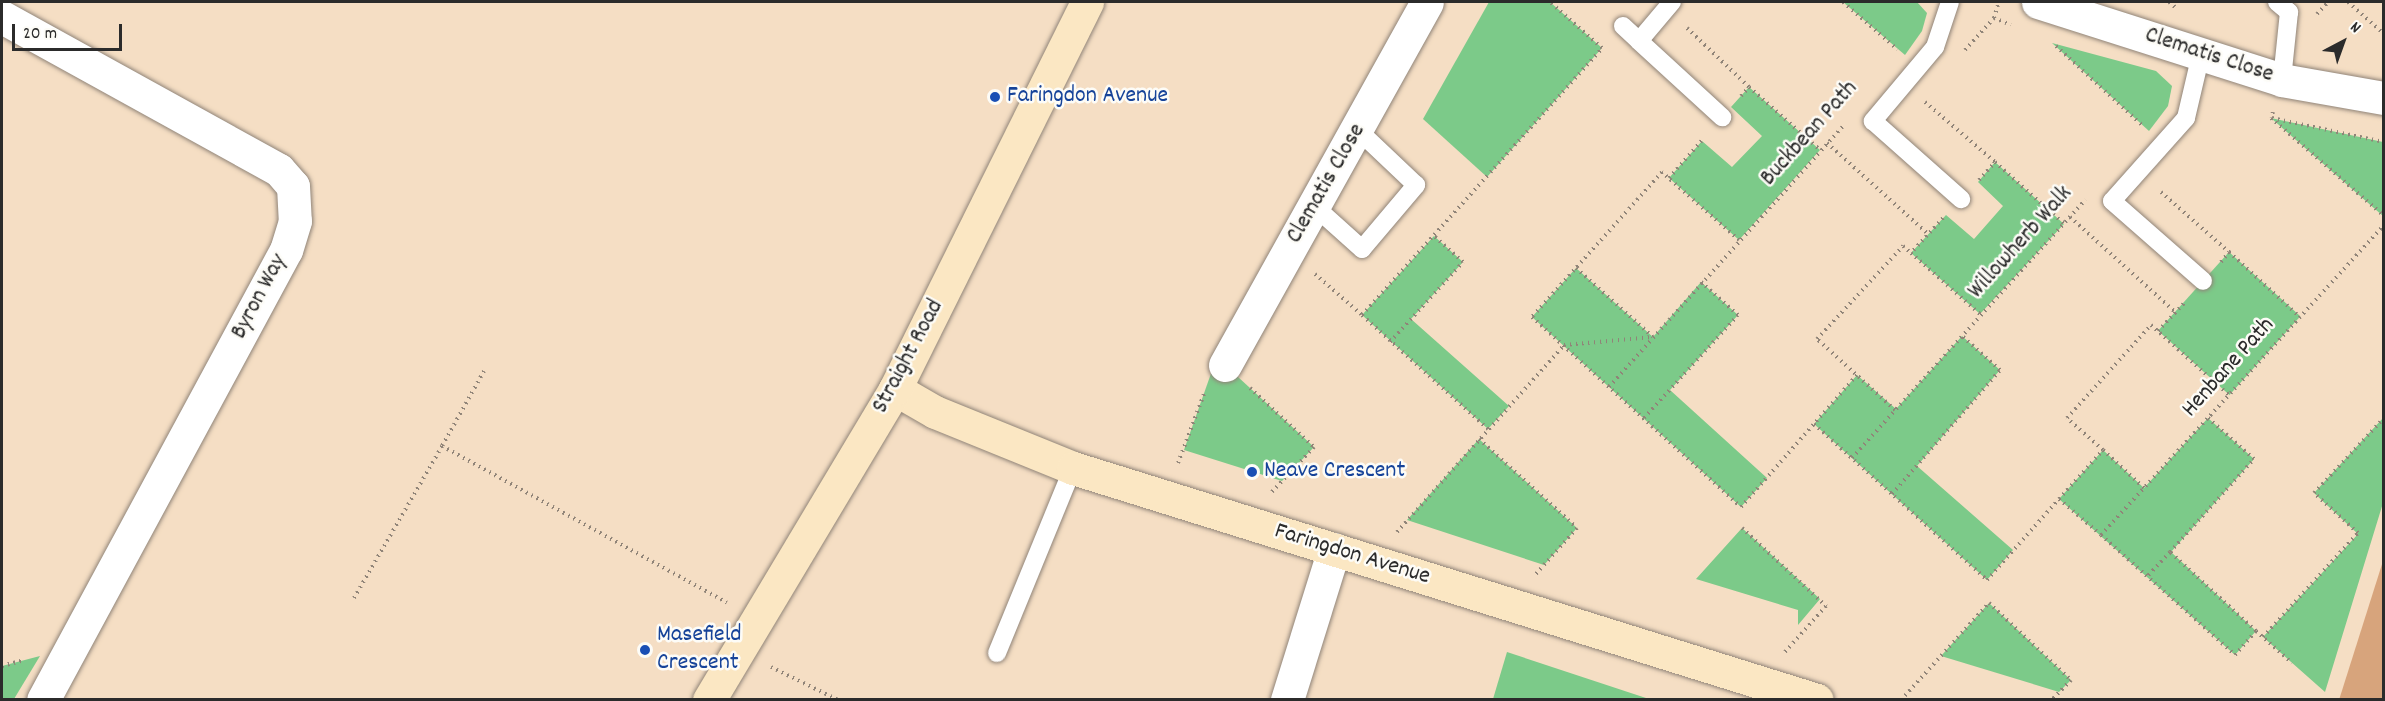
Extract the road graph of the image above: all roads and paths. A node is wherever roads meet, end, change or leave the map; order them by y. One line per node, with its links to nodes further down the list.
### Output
1 (1087, 2): 60 (street, Straight Road)
2 (1427, 2): 29 (street, Clematis Close)
3 (1550, 2): 42 (path)
4 (1672, 2): 17 (lane)
5 (1843, 2): 20 (path)
6 (1950, 2): 35 (lane)
7 (1999, 2): 12 (path)
8 (2038, 2): 19 (street, Clematis Close)
9 (2277, 2): 22 (lane)
10 (2348, 2): 16 (path)
11 (2, 17): 93 (street, Byron Way)
12 (1994, 18): 15 (path); 21 (path)
13 (1681, 22): 23 (path)
14 (1623, 26): 17 (lane)
15 (2013, 26)
16 (2384, 34)
17 (1639, 41): 26 (lane)
18 (2052, 43): 30 (path)
19 (2201, 54): 22 (street, Clematis Close); 36 (lane)
20 (1905, 55)
21 (1958, 59)
22 (2282, 80): 25 (street, Clematis Close); 27 (path)
23 (1749, 87)
24 (1929, 91): 33 (path)
25 (2384, 98)
26 (1722, 117)
27 (2271, 118): 31 (path); 38 (path)
28 (1848, 120): 32 (path, Buckbean Path)
29 (1358, 130): 37 (street, Clematis Close); 37 (lane)
30 (2149, 131)
31 (2384, 142)
32 (1827, 143): 41 (path); 43 (path, Buckbean Path)
33 (1995, 162)
34 (2161, 192): 45 (path)
35 (1961, 199)
36 (2112, 201): 39 (path, Willowherb Walk); 48 (lane)
37 (1313, 205): 44 (street, Clematis Close)
38 (2384, 216)
39 (2070, 217): 50 (path); 52 (path, Willowherb Walk)
40 (2384, 225): 61 (path, Henbane Path)
41 (1928, 234)
42 (1434, 236): 51 (path); 54 (path)
43 (1739, 240): 47 (path); 49 (path, Buckbean Path)
44 (1289, 250): 51 (path); 56 (street, Clematis Close)
45 (2229, 252)
46 (1911, 253): 58 (path)
47 (1576, 268): 53 (path); 55 (path)
48 (2204, 281)
49 (1701, 282): 53 (path, Buckbean Path); 63 (path)
50 (2175, 312)
51 (1362, 315): 54 (path)
52 (1962, 336): 62 (path, Willowherb Walk); 74 (path)
53 (1653, 337): 55 (path); 59 (path, Buckbean Path)
54 (1390, 342): 67 (path)
55 (1564, 345): 59 (path); 67 (path)
56 (1225, 365): 75 (path); 77 (path)
57 (484, 371): 69 (path)
58 (1857, 375): 62 (path); 66 (path)
59 (1609, 387): 63 (path)
60 (895, 389): 72 (street, Faringdon Avenue); 86 (street, Straight Road)
61 (2229, 395): 64 (path, Henbane Path); 70 (path)
62 (1896, 410): 71 (path, Willowherb Walk)
63 (1644, 418): 66 (path)
64 (2208, 418): 73 (path, Henbane Path); 81 (path)
65 (2384, 418): 88 (path)
66 (1814, 424): 71 (path)
67 (1488, 429): 68 (path)
68 (1479, 439): 82 (path); 85 (path)
69 (442, 446): 84 (path); 86 (path)
70 (2103, 450): 73 (path); 76 (path)
71 (1852, 458): 74 (path)
72 (1073, 468): 75 (street, Faringdon Avenue); 90 (lane)
73 (2144, 488): 79 (path, Henbane Path)
74 (1892, 494): 76 (path)
75 (1165, 496): 77 (street, Faringdon Avenue)
76 (2059, 499): 79 (path)
77 (1244, 521): 80 (street, Faringdon Avenue)
78 (1742, 528): 92 (path)
79 (2101, 535): 83 (path)
80 (1334, 549): 82 (street, Faringdon Avenue); 96 (street)
81 (2170, 552): 83 (path); 87 (path)
82 (1370, 561): 85 (street, Faringdon Avenue)
83 (2147, 577): 87 (path)
84 (354, 598)
85 (1511, 603): 92 (street, Faringdon Avenue)
86 (756, 619): 89 (street, Straight Road)
87 (2256, 631): 88 (path)
88 (2263, 637): 91 (path)
89 (737, 650): 94 (street, Straight Road); 95 (path)
90 (997, 653)
91 (2292, 663)
92 (1759, 682): 97 (street, Faringdon Avenue)
93 (43, 699)
94 (709, 699)
95 (838, 699)
96 (1287, 699)
97 (1817, 699)
98 (1900, 699): 99 (path)
99 (2052, 699)

